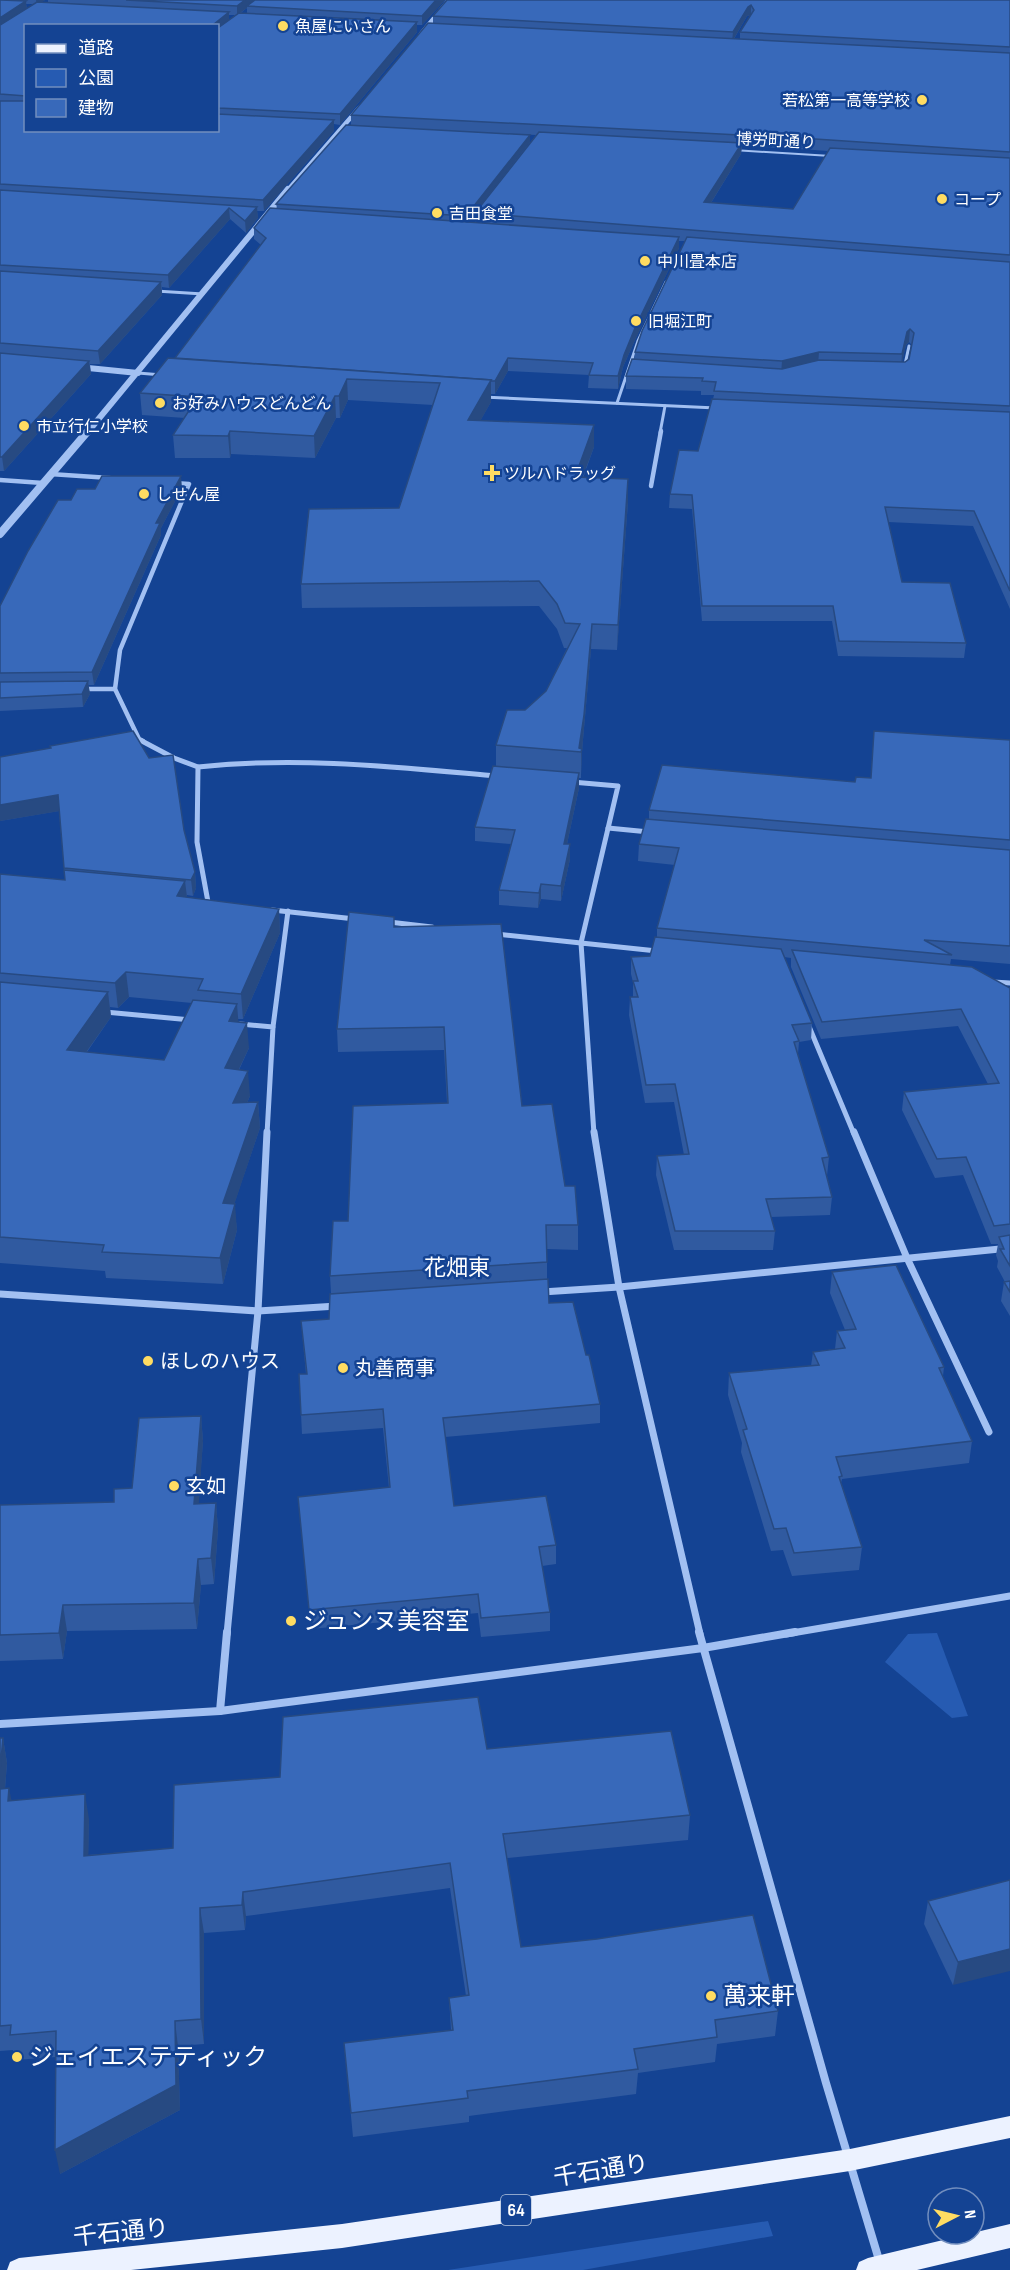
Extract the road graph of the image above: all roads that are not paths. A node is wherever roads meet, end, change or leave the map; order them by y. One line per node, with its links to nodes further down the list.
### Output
1 (449, 0): 2 (street)
2 (423, 28): 3 (street); 4 (street)
3 (437, 29)
4 (415, 41)
5 (366, 100): 7 (street)
6 (333, 128): 7 (street)
7 (343, 128): 8 (street); 12 (street)
8 (354, 129)
9 (731, 150): 10 (street, 博労町通り)
10 (835, 156)
11 (256, 214): 12 (street)
12 (266, 215): 13 (street); 16 (street)
13 (275, 215)
14 (669, 276): 19 (street)
15 (153, 290): 16 (street)
16 (203, 294): 22 (street)
17 (909, 346): 21 (street)
18 (71, 367): 22 (street)
19 (627, 368): 20 (street); 25 (street)
20 (639, 369)
21 (904, 372)
22 (138, 373): 23 (street); 28 (street)
23 (166, 376)
24 (480, 397): 25 (street)
25 (617, 403): 26 (street)
26 (664, 406): 27 (street); 33 (street)
27 (724, 409)
28 (50, 474): 29 (street); 32 (street)
29 (120, 479)
30 (0, 480): 32 (street)
31 (166, 482): 35 (street)
32 (43, 483): 34 (street)
33 (651, 486)
34 (0, 534)
35 (115, 689): 36 (street); 37 (street)
36 (81, 690)
37 (198, 767): 38 (street); 43 (street)
38 (500, 776)
39 (571, 782): 40 (street)
40 (608, 828): 41 (street); 51 (street)
41 (655, 832)
42 (196, 901): 43 (street)
43 (208, 902): 44 (street)
44 (219, 903)
45 (265, 909): 46 (street)
46 (288, 911): 47 (street); 59 (street)
47 (358, 919)
48 (382, 922): 49 (street)
49 (440, 928)
50 (487, 933): 51 (street)
51 (581, 944): 52 (street); 62 (street)
52 (664, 951)
53 (987, 981): 54 (street)
54 (1010, 983)
55 (95, 1011): 57 (street)
56 (806, 1017): 61 (street)
57 (202, 1021)
58 (226, 1023): 59 (street)
59 (273, 1028): 66 (street)
60 (1010, 1248): 61 (street)
61 (907, 1258): 62 (street); 67 (street)
62 (619, 1287): 63 (street); 69 (street)
63 (538, 1292)
64 (0, 1294): 66 (street)
65 (351, 1305): 66 (street)
66 (258, 1311): 70 (street)
67 (989, 1432)
68 (1010, 1596): 69 (street)
69 (703, 1648): 70 (street); 73 (street)
70 (220, 1711): 71 (street)
71 (0, 1724)
72 (1010, 2127): 73 (main road, 千石通り / 64)
73 (850, 2160): 75 (street); 76 (main road, 千石通り / 64)
74 (1010, 2236): 75 (main road)
75 (877, 2269)
76 (19, 2270)

